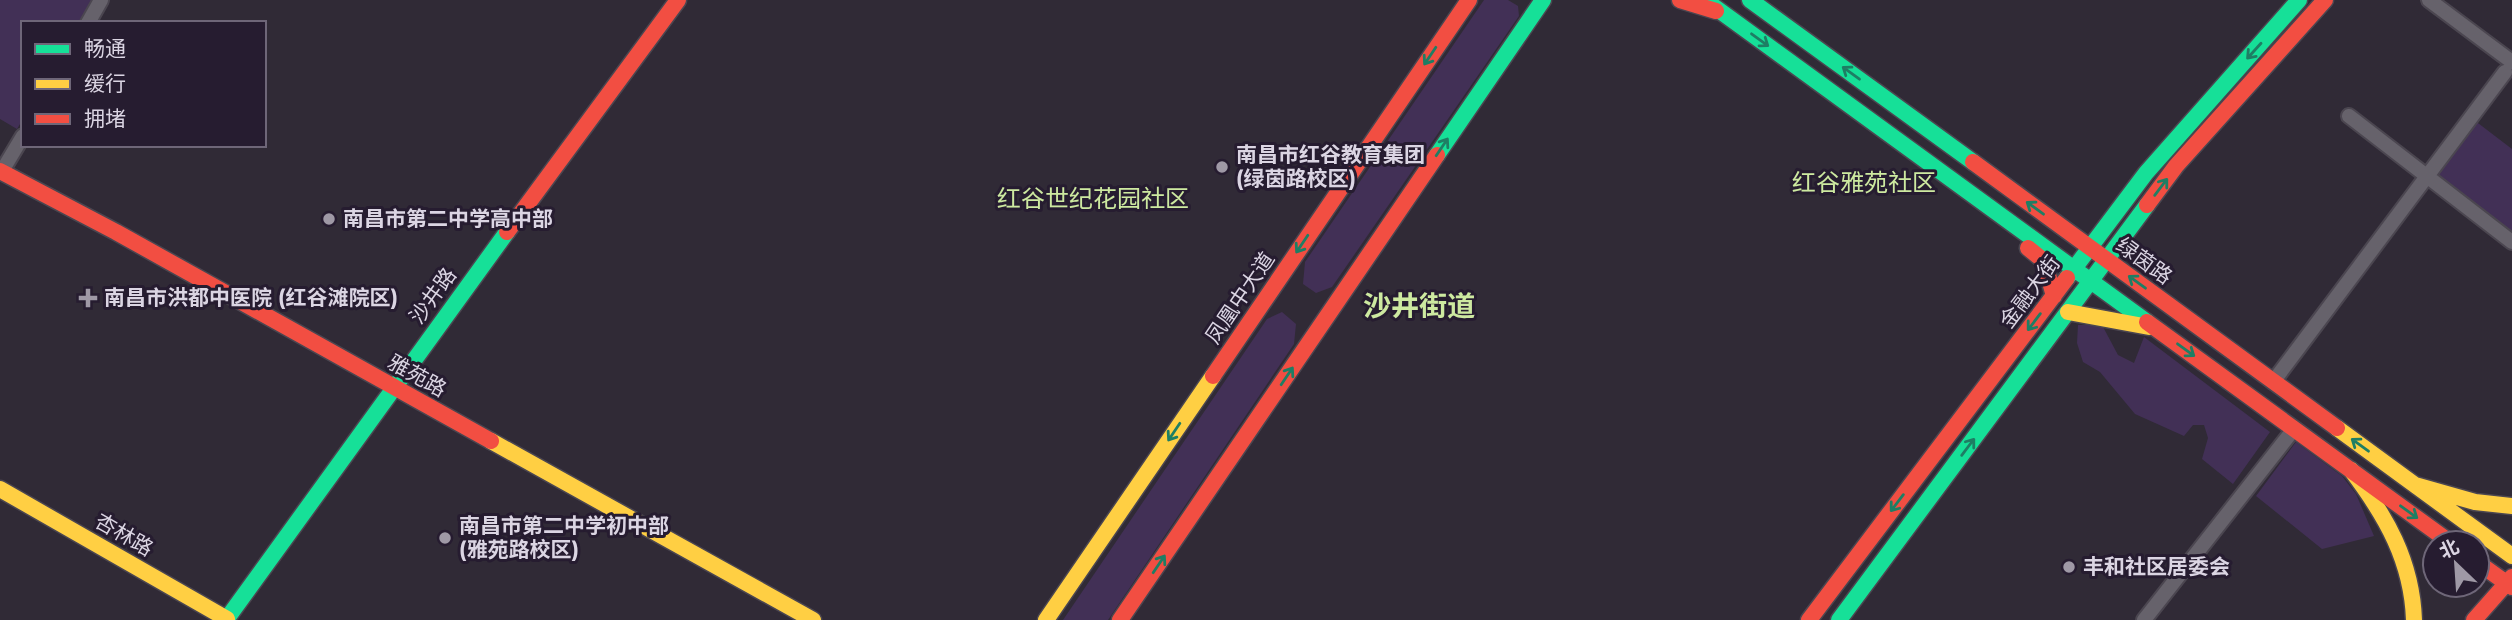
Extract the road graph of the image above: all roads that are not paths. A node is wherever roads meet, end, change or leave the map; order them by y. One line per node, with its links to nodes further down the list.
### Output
1 (101, 0): 12 (street)
2 (678, 0): 28 (main road, 沙井路)
3 (1469, 0): 41 (main road, 凤凰中大道, one-way to 41)
4 (1680, 0): 11 (main road)
5 (1705, 0): 11 (main road)
6 (1750, 0): 20 (main road, 绿茵路, one-way to 6)
7 (2299, 0): 20 (main road, 金融大街, one-way to 20)
8 (2325, 0): 21 (main road, 金融大街, one-way to 8)
9 (2429, 0): 13 (street)
10 (1544, 1): 42 (main road, one-way to 10)
11 (1724, 13): 18 (main road, one-way to 18)
12 (89, 21)
13 (2508, 67): 17 (street)
14 (2349, 116): 17 (street)
15 (21, 139): 16 (street)
16 (1, 171): 28 (main road, 雅苑路)
17 (2427, 176): 19 (street); 27 (street)
18 (1972, 195): 22 (main road); 24 (main road)
19 (2512, 242)
20 (2090, 248): 21 (main road, 绿茵路); 22 (main road, 金融大街)
21 (2106, 260): 23 (main road, 金融大街); 27 (main road, 绿茵路, one-way to 21)
22 (2074, 269): 23 (main road); 24 (main road, 金融大街)
23 (2091, 281): 25 (main road, 金融大街); 26 (main road)
24 (2054, 296): 43 (main road, 金融大街, one-way to 43)
25 (2068, 312): 26 (main road); 44 (main road, 金融大街, one-way to 25)
26 (2156, 328): 29 (main road, one-way to 29)
27 (2273, 382): 31 (main road, 绿茵路, one-way to 27)
28 (393, 387): 39 (main road, 沙井路); 40 (main road, 雅苑路)
29 (2294, 429): 30 (main road); 45 (street)
30 (2351, 470): 34 (main road, one-way to 34); 38 (main road)
31 (2415, 485): 33 (main road); 35 (main road, 绿茵路)
32 (0, 489): 39 (main road, 杏林路)
33 (2512, 506)
34 (2432, 529)
35 (2512, 556)
36 (2491, 570): 37 (main road)
37 (2510, 582): 48 (main road)
38 (2414, 602): 46 (main road); 47 (main road)
39 (227, 620)
40 (813, 620)
41 (1046, 620)
42 (1120, 620)
43 (1809, 620)
44 (1839, 620)
45 (2144, 620)
46 (2407, 620)
47 (2414, 620)
48 (2474, 620)

